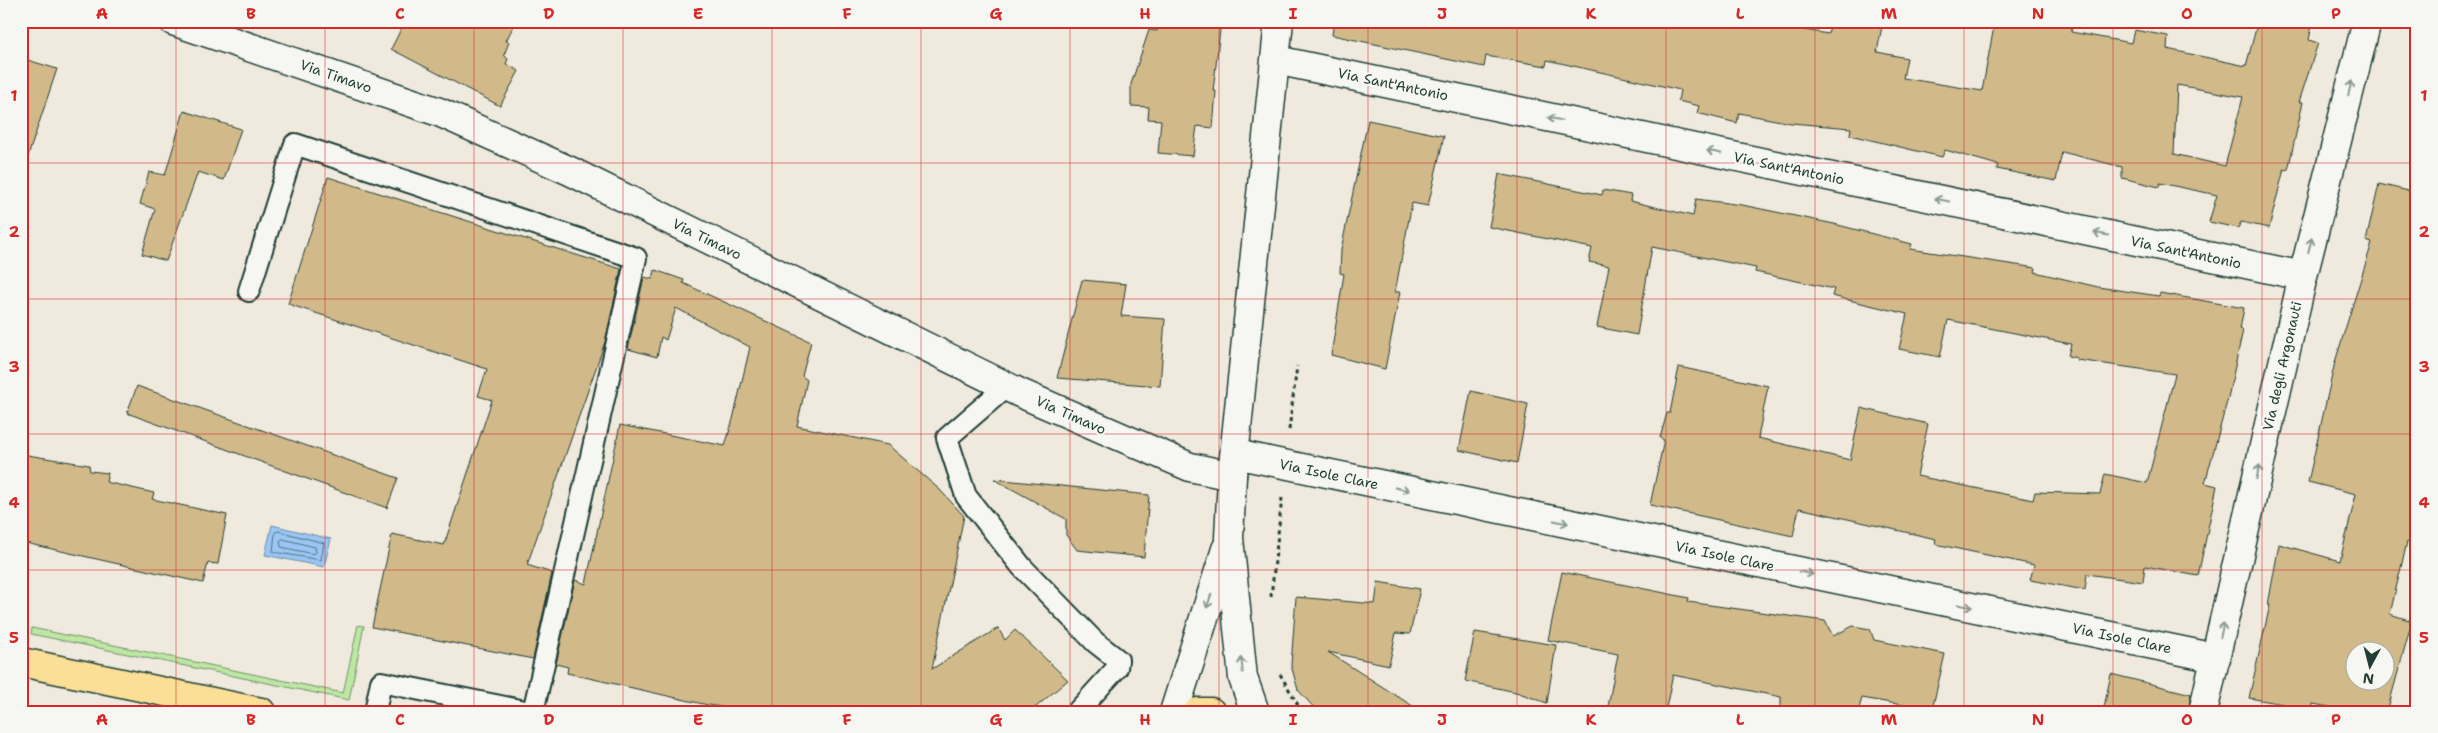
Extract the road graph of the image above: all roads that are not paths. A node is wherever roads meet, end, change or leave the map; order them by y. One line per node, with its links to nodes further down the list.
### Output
1 (173, 21): 7 (street, Via Timavo)
2 (1280, 21): 4 (street)
3 (2367, 21): 5 (street, Via degli Argonauti, one-way to 3)
4 (1276, 60): 5 (street, Via Sant'Antonio, one-way to 4); 8 (street)
5 (2303, 276): 10 (street, Via degli Argonauti, one-way to 5)
6 (249, 291): 14 (lane)
7 (1007, 386): 8 (street, Via Timavo); 15 (lane)
8 (1234, 465): 9 (street); 10 (street, Via Isole Clare, one-way to 10)
9 (1229, 538): 16 (street, one-way to 16); 19 (street, one-way to 9)
10 (2216, 658): 20 (street, Via degli Argonauti)
11 (21, 662): 12 (main road)
12 (261, 712)
13 (375, 712): 14 (lane)
14 (532, 712)
15 (1077, 712)
16 (1174, 712)
17 (1198, 712): 18 (main road)
18 (1210, 712)
19 (1255, 712)
20 (2204, 712)

